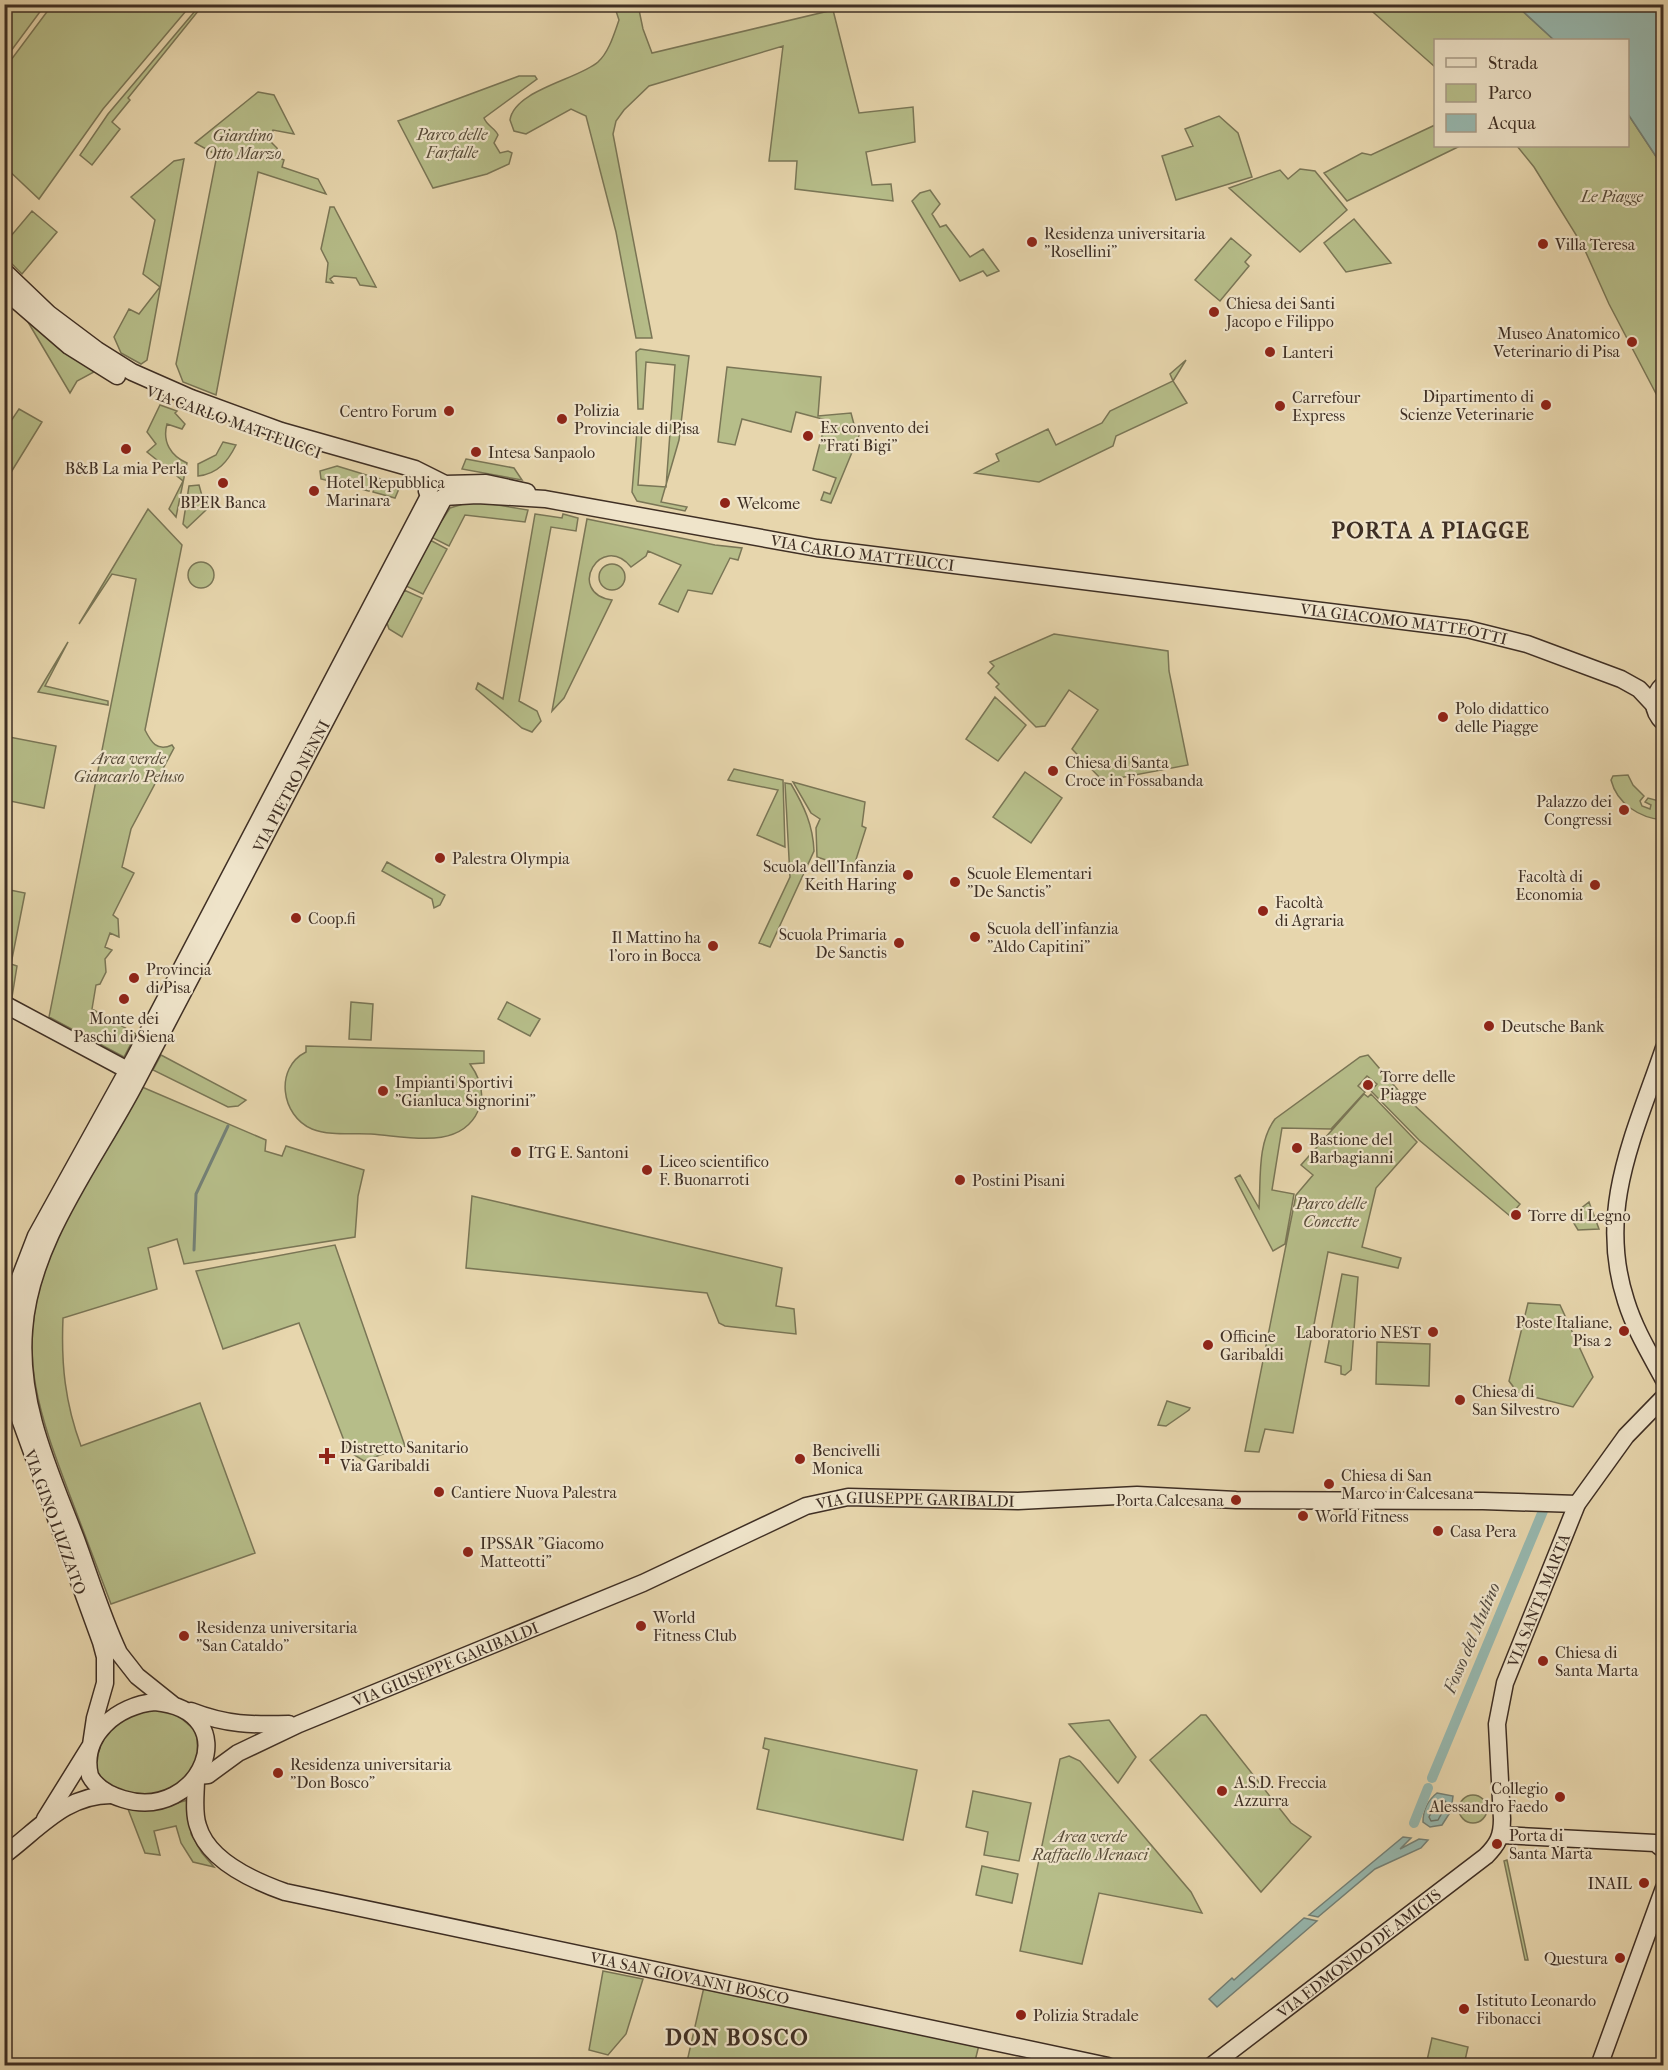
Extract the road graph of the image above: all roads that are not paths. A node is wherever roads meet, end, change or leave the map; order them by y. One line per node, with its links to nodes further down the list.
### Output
1 (4, 271): 3 (main road)
2 (4, 291): 3 (main road)
3 (114, 368): 4 (main road, VIA CARLO MATTEUCCI)
4 (437, 492): 5 (main road, VIA CARLO MATTEUCCI); 12 (main road, VIA PIETRO NENNI)
5 (1182, 592): 6 (main road, VIA GIACOMO MATTEOTTI)
6 (1621, 679): 7 (main road, VIA GIACOMO MATTEOTTI); 8 (main road, VIA GIACOMO MATTEOTTI)
7 (1663, 684): 8 (main road)
8 (1654, 705): 9 (main road, VIA GIACOMO MATTEOTTI)
9 (1664, 723)
10 (4, 1004): 12 (main road)
11 (1664, 1047): 13 (main road)
12 (133, 1073): 16 (main road, VIA GINO LUZZATO); 18 (main road, VIA GINO LUZZATO)
13 (1664, 1380)
14 (1664, 1397): 15 (main road, VIA SANTA MARTA)
15 (1577, 1504): 17 (main road, VIA GIUSEPPE GARIBALDI); 22 (main road, VIA SANTA MARTA)
16 (178, 1706): 17 (main road, VIA GIUSEPPE GARIBALDI); 18 (main road); 19 (main road)
17 (299, 1724): 19 (main road, VIA GIUSEPPE GARIBALDI)
18 (91, 1745): 20 (main road); 21 (main road)
19 (197, 1778): 20 (main road); 26 (main road, VIA SAN GIOVANNI BOSCO)
20 (112, 1795): 21 (main road)
21 (45, 1819): 24 (main road)
22 (1502, 1835): 23 (main road); 27 (main road, VIA EDMONDO DE AMICIS)
23 (1659, 1847)
24 (4, 1854)
25 (1664, 1888): 28 (main road)
26 (1108, 2066)
27 (1211, 2066)
28 (1599, 2066)

